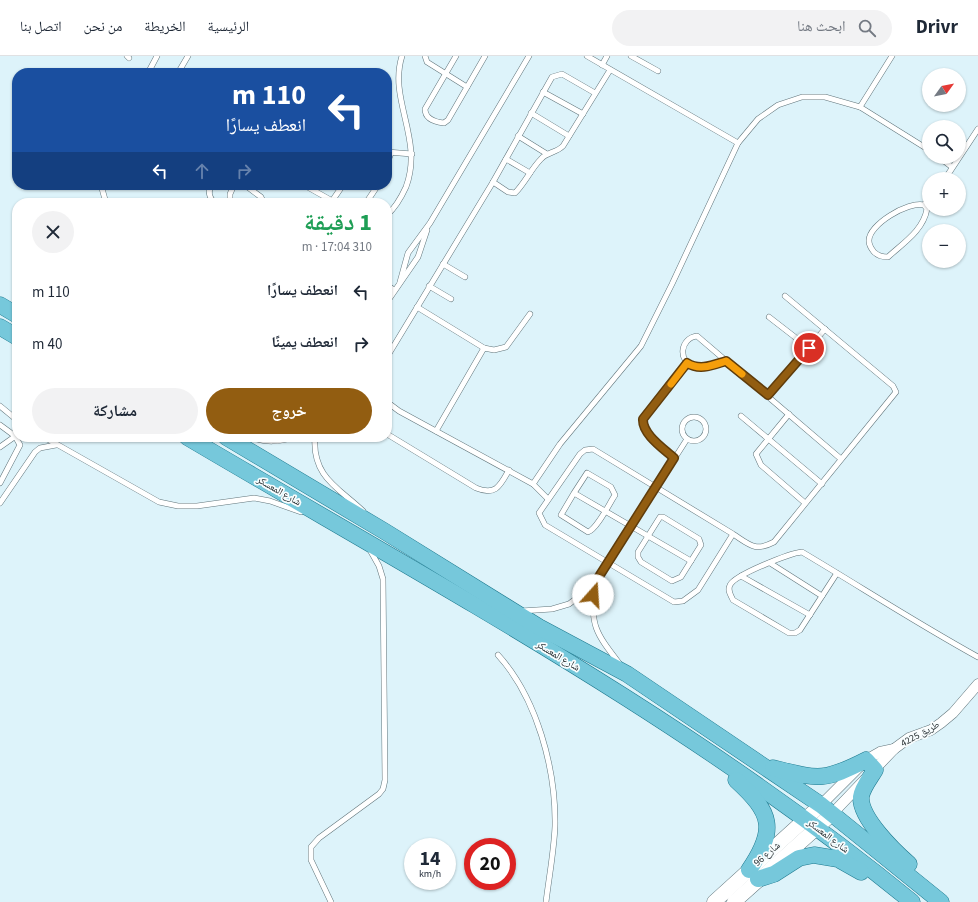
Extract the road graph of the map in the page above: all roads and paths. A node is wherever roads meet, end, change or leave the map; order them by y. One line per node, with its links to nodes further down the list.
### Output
1 (157, 56): 13 (lane)
2 (188, 56): 14 (lane)
3 (402, 56): 30 (lane)
4 (425, 56): 17 (lane)
5 (456, 56): 17 (lane)
6 (485, 56): 18 (lane)
7 (529, 56): 44 (lane)
8 (587, 56): 12 (lane)
9 (607, 56): 12 (lane)
10 (631, 56): 16 (lane)
11 (892, 56): 21 (lane)
12 (602, 65): 15 (lane)
13 (151, 68)
14 (181, 68)
15 (610, 70): 20 (lane); 27 (lane)
16 (658, 72)
17 (445, 74): 18 (lane); 18 (lane)
18 (467, 87)
19 (543, 92): 20 (lane); 22 (lane); 23 (lane)
20 (596, 93): 23 (lane)
21 (860, 107): 27 (lane); 28 (lane)
22 (531, 114): 25 (lane); 26 (lane)
23 (583, 114): 26 (lane)
24 (978, 129): 34 (lane)
25 (518, 136): 31 (lane); 32 (lane)
26 (569, 136): 31 (lane)
27 (738, 143): 90 (lane)
28 (922, 146)
29 (392, 153): 30 (lane)
30 (412, 154): 43 (lane)
31 (547, 154): 36 (lane)
32 (506, 159): 36 (lane); 37 (lane)
33 (948, 164): 34 (lane)
34 (952, 167): 35 (lane)
35 (949, 172)
36 (530, 173): 37 (lane)
37 (493, 182): 45 (lane)
38 (252, 190): 40 (lane)
39 (313, 190): 41 (lane)
40 (262, 198)
41 (327, 198)
42 (924, 205): 42 (lane)
43 (392, 209)
44 (430, 223): 47 (lane); 47 (lane)
45 (443, 264): 46 (lane); 48 (lane)
46 (465, 277)
47 (400, 282): 49 (lane)
48 (429, 286): 52 (lane); 54 (lane)
49 (394, 290): 50 (lane)
50 (392, 293)
51 (785, 296): 59 (lane)
52 (451, 299)
53 (0, 304): 55 (main road)
54 (417, 307): 61 (lane); 63 (lane)
55 (12, 311)
56 (530, 314): 61 (lane)
57 (769, 317): 62 (lane)
58 (0, 327): 60 (main road)
59 (825, 329): 62 (lane); 87 (lane)
60 (12, 334)
61 (484, 348): 73 (lane)
62 (809, 348): 66 (lane)
63 (392, 349)
64 (726, 361): 65 (lane); 65 (lane); 66 (lane)
65 (687, 363): 86 (lane)
66 (768, 395): 69 (lane)
67 (0, 406): 70 (lane)
68 (392, 406): 73 (lane)
69 (789, 414): 78 (lane); 87 (lane)
70 (12, 416)
71 (741, 416): 78 (lane)
72 (0, 425): 74 (lane)
73 (436, 431): 88 (lane)
74 (12, 433)
75 (392, 437): 88 (lane)
76 (12, 439): 85 (lane)
77 (687, 439): 77 (lane); 86 (lane)
78 (768, 439): 91 (lane); 96 (lane)
79 (19, 442): 89 (lane)
80 (53, 442): 84 (lane)
81 (196, 442): 99 (main road, شارع المعسكر)
82 (234, 442): 100 (main road, شارع المعسكر)
83 (315, 442): 100 (lane)
84 (57, 444): 95 (lane); 99 (lane)
85 (0, 447)
86 (674, 458): 92 (lane)
87 (841, 459): 91 (lane)
88 (509, 470): 90 (lane)
89 (0, 483)
90 (533, 484): 94 (lane)
91 (822, 484): 96 (lane)
92 (656, 488): 94 (lane); 98 (lane); 101 (lane)
93 (574, 493): 97 (lane); 97 (lane); 97 (lane)
94 (548, 499): 104 (lane)
95 (0, 503)
96 (805, 503): 101 (lane)
97 (604, 512): 98 (lane)
98 (632, 526): 102 (lane); 104 (lane)
99 (342, 528): 103 (main road, شارع المعسكر)
100 (384, 531): 111 (main road, شارع المعسكر)
101 (733, 534): 104 (lane)
102 (647, 536): 105 (lane); 105 (lane); 105 (lane)
103 (366, 542): 117 (main road, شارع المعسكر); 124 (lane)
104 (608, 561): 109 (lane)
105 (691, 561)
106 (770, 563): 107 (lane); 108 (lane); 110 (lane)
107 (837, 573): 110 (lane); 114 (lane)
108 (741, 576): 112 (lane); 112 (lane)
109 (593, 586): 111 (lane); 115 (lane)
110 (822, 596): 112 (lane)
111 (513, 611): 115 (main road, شارع المعسكر)
112 (810, 615)
113 (498, 655): 125 (lane)
114 (978, 657)
115 (627, 674): 118 (main road, شارع المعسكر)
116 (978, 684): 119 (street, طريق 4225)
117 (695, 741): 121 (main road, شارع المعسكر); 122 (main road)
118 (762, 765): 119 (main road); 120 (main road, شارع المعسكر)
119 (870, 765): 120 (street, طريق 4225); 128 (main road)
120 (826, 810): 121 (street, شارع 96); 128 (main road, شارع المعسكر)
121 (812, 823): 122 (street, شارع 96); 123 (main road, شارع المعسكر)
122 (753, 874): 123 (main road); 126 (street, شارع 96); 127 (street, شارع 96)
123 (909, 900)
124 (331, 902)
125 (546, 902)
126 (714, 902)
127 (734, 902)
128 (942, 902)

